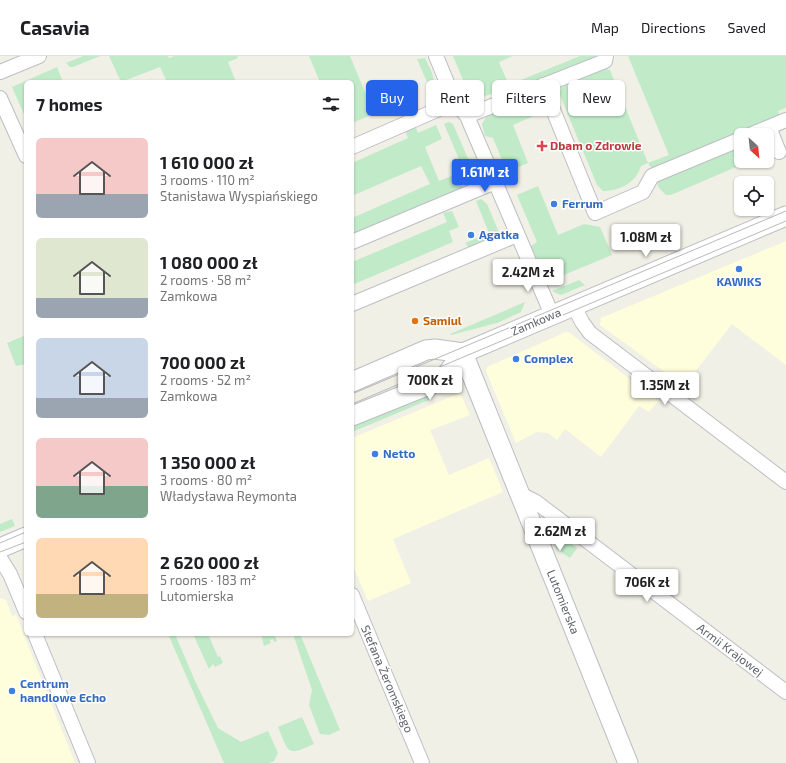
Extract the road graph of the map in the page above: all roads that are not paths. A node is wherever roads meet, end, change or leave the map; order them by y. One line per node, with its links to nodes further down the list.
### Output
1 (39, 56): 4 (street)
2 (436, 56): 5 (street)
3 (606, 59): 6 (street)
4 (0, 72)
5 (446, 80)
6 (555, 80)
7 (0, 98): 15 (street)
8 (426, 115): 14 (street)
9 (467, 116): 17 (street)
10 (556, 116): 13 (street)
11 (786, 120): 12 (street)
12 (769, 127): 16 (street)
13 (734, 142)
14 (354, 146)
15 (24, 152)
16 (779, 152)
17 (495, 182): 19 (street); 20 (street)
18 (786, 216): 22 (street, Zamkowa)
19 (517, 235): 21 (street); 23 (street)
20 (354, 241)
21 (354, 303)
22 (574, 306): 23 (street, Zamkowa); 27 (street)
23 (552, 315): 24 (street, Zamkowa)
24 (463, 353): 25 (street); 26 (street, Zamkowa); 28 (street, Lutomierska)
25 (354, 381)
26 (354, 415)
27 (786, 482)
28 (520, 494): 35 (street, Armii Krajowej); 38 (street, Lutomierska)
29 (24, 538): 30 (street)
30 (0, 548)
31 (0, 558): 33 (street)
32 (354, 600): 37 (street, Stefana Żeromskiego)
33 (24, 607)
34 (36, 636): 36 (street)
35 (786, 692)
36 (88, 763)
37 (422, 763)
38 (628, 763)

